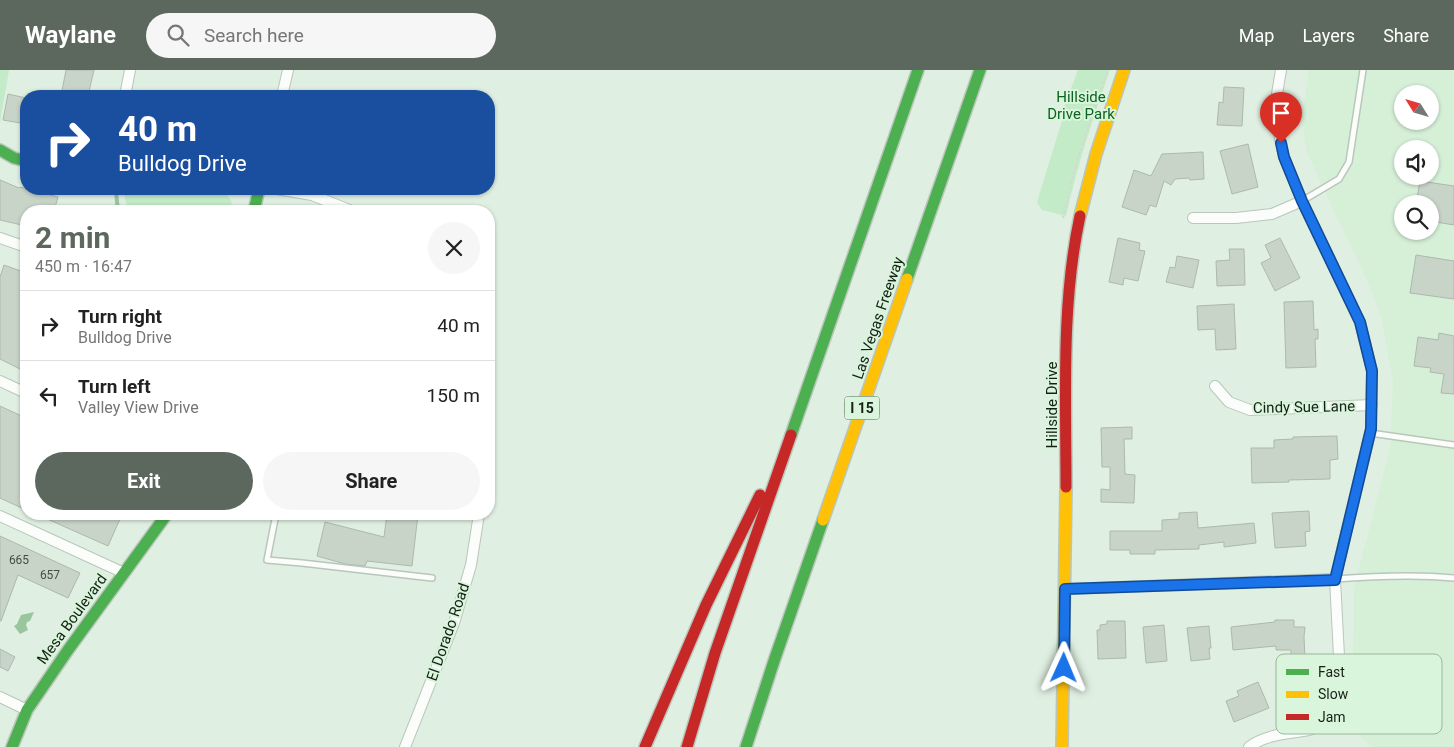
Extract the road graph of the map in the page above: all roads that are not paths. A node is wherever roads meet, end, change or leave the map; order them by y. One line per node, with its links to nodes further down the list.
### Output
1 (130, 70): 8 (street)
2 (288, 70): 9 (street)
3 (918, 70): 22 (main road)
4 (980, 70): 42 (main road, Las Vegas Freeway / I 15)
5 (1124, 70): 33 (main road, Hillside Drive)
6 (1281, 70): 13 (street)
7 (1363, 70): 13 (lane)
8 (127, 90)
9 (283, 90)
10 (0, 150): 11 (main road)
11 (20, 160)
12 (312, 195): 14 (street)
13 (1302, 201): 15 (street); 21 (street)
14 (337, 205)
15 (1193, 218)
16 (0, 238): 17 (street)
17 (20, 245)
18 (0, 381): 20 (street)
19 (1215, 386): 21 (street, Cindy Sue Lane)
20 (20, 390)
21 (1372, 405): 23 (street)
22 (796, 421): 40 (main road); 41 (main road)
23 (1370, 433): 24 (lane); 32 (street)
24 (1454, 445)
25 (0, 516): 29 (street)
26 (163, 520): 29 (main road, Mesa Boulevard)
27 (275, 520): 30 (lane)
28 (478, 520): 39 (street, El Dorado Road)
29 (124, 572): 36 (main road, Mesa Boulevard)
30 (432, 578)
31 (1454, 578): 32 (lane)
32 (1335, 580): 33 (street); 34 (street)
33 (1065, 589): 43 (main road, Hillside Drive)
34 (1339, 654)
35 (0, 697): 36 (street)
36 (27, 710): 38 (main road, Mesa Boulevard)
37 (1310, 734): 44 (street)
38 (12, 747)
39 (404, 747)
40 (645, 747)
41 (687, 747)
42 (746, 747)
43 (1062, 747)
44 (1248, 747)

